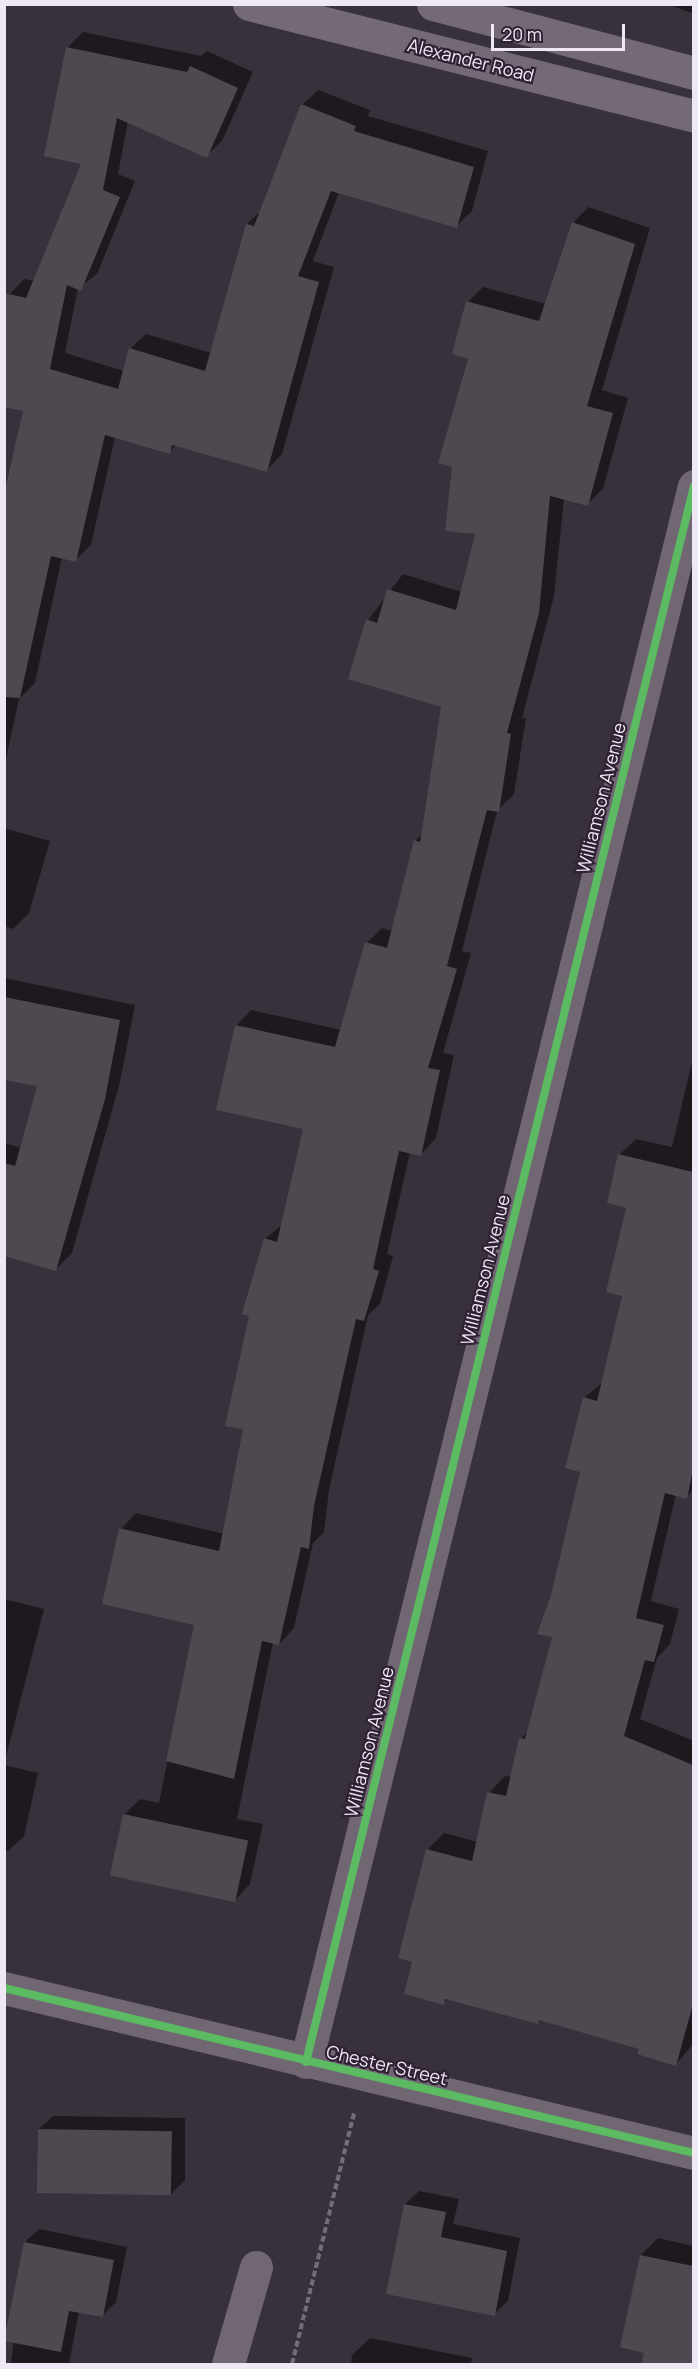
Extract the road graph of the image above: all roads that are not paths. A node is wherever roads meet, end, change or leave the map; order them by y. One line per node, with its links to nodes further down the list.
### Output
1 (249, 4): 4 (main road, Alexander Road)
2 (433, 4): 3 (main road)
3 (693, 73)
4 (693, 116)
5 (693, 486): 7 (street, Williamson Avenue)
6 (4, 1988): 7 (street, Chester Street)
7 (306, 2062): 8 (street, Chester Street)
8 (693, 2153)
9 (256, 2267): 10 (street)
10 (228, 2364)

